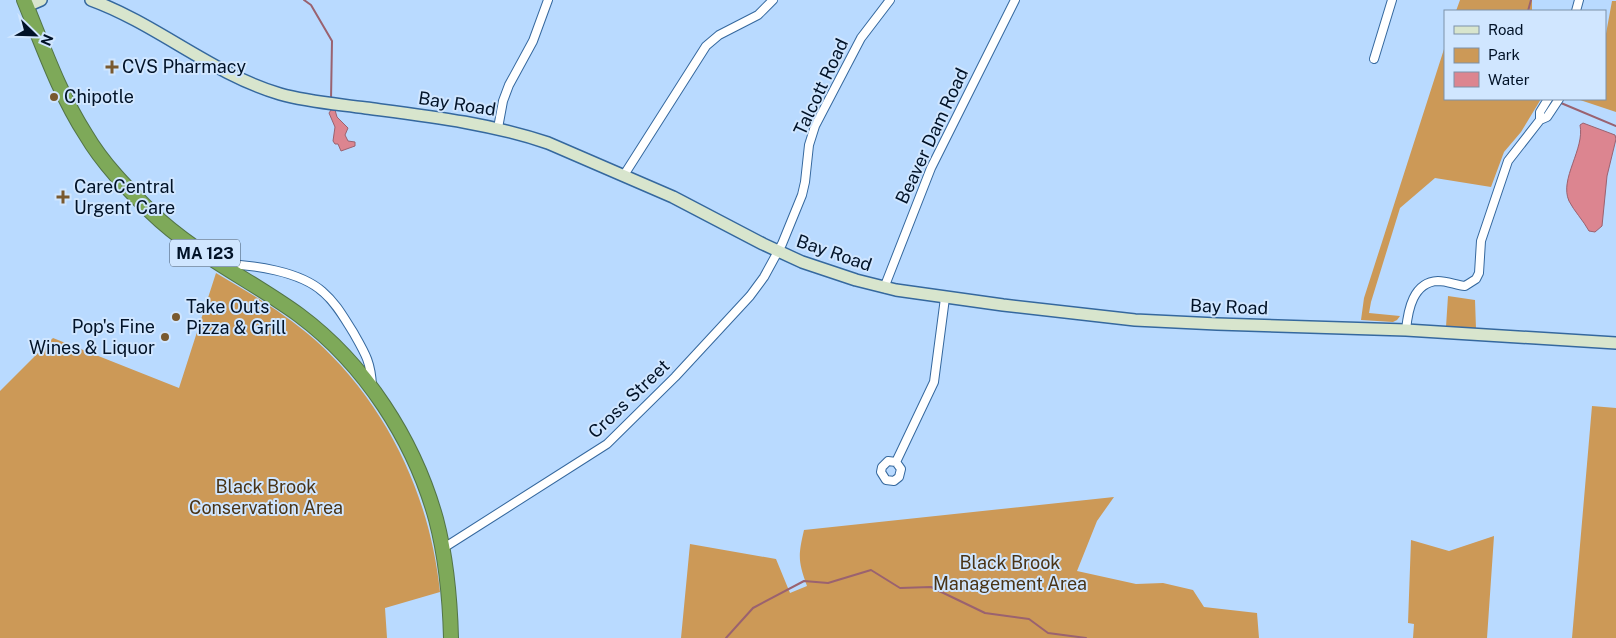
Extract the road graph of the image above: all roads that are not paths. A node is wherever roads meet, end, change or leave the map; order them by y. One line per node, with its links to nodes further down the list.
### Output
1 (40, 0): 8 (main road)
2 (91, 0): 13 (main road, Bay Road)
3 (548, 0): 13 (street)
4 (772, 0): 14 (street)
5 (890, 0): 15 (street, Talcott Road)
6 (1015, 0): 17 (street, Beaver Dam Road)
7 (1392, 0): 9 (street)
8 (25, 3): 16 (highway, MA 123)
9 (1374, 59)
10 (1558, 100): 12 (street)
11 (1546, 102): 12 (street)
12 (1540, 120): 19 (street)
13 (498, 128): 14 (main road, Bay Road)
14 (624, 175): 15 (main road, Bay Road)
15 (778, 252): 17 (main road, Bay Road); 23 (street, Cross Street)
16 (220, 263): 21 (highway, MA 123); 21 (street)
17 (884, 288): 18 (main road, Bay Road)
18 (945, 298): 19 (main road, Bay Road); 22 (street)
19 (1406, 330): 20 (main road, Bay Road)
20 (1616, 343)
21 (372, 390): 23 (highway, MA 123)
22 (896, 462)
23 (442, 549): 24 (highway, MA 123)
24 (451, 638)

